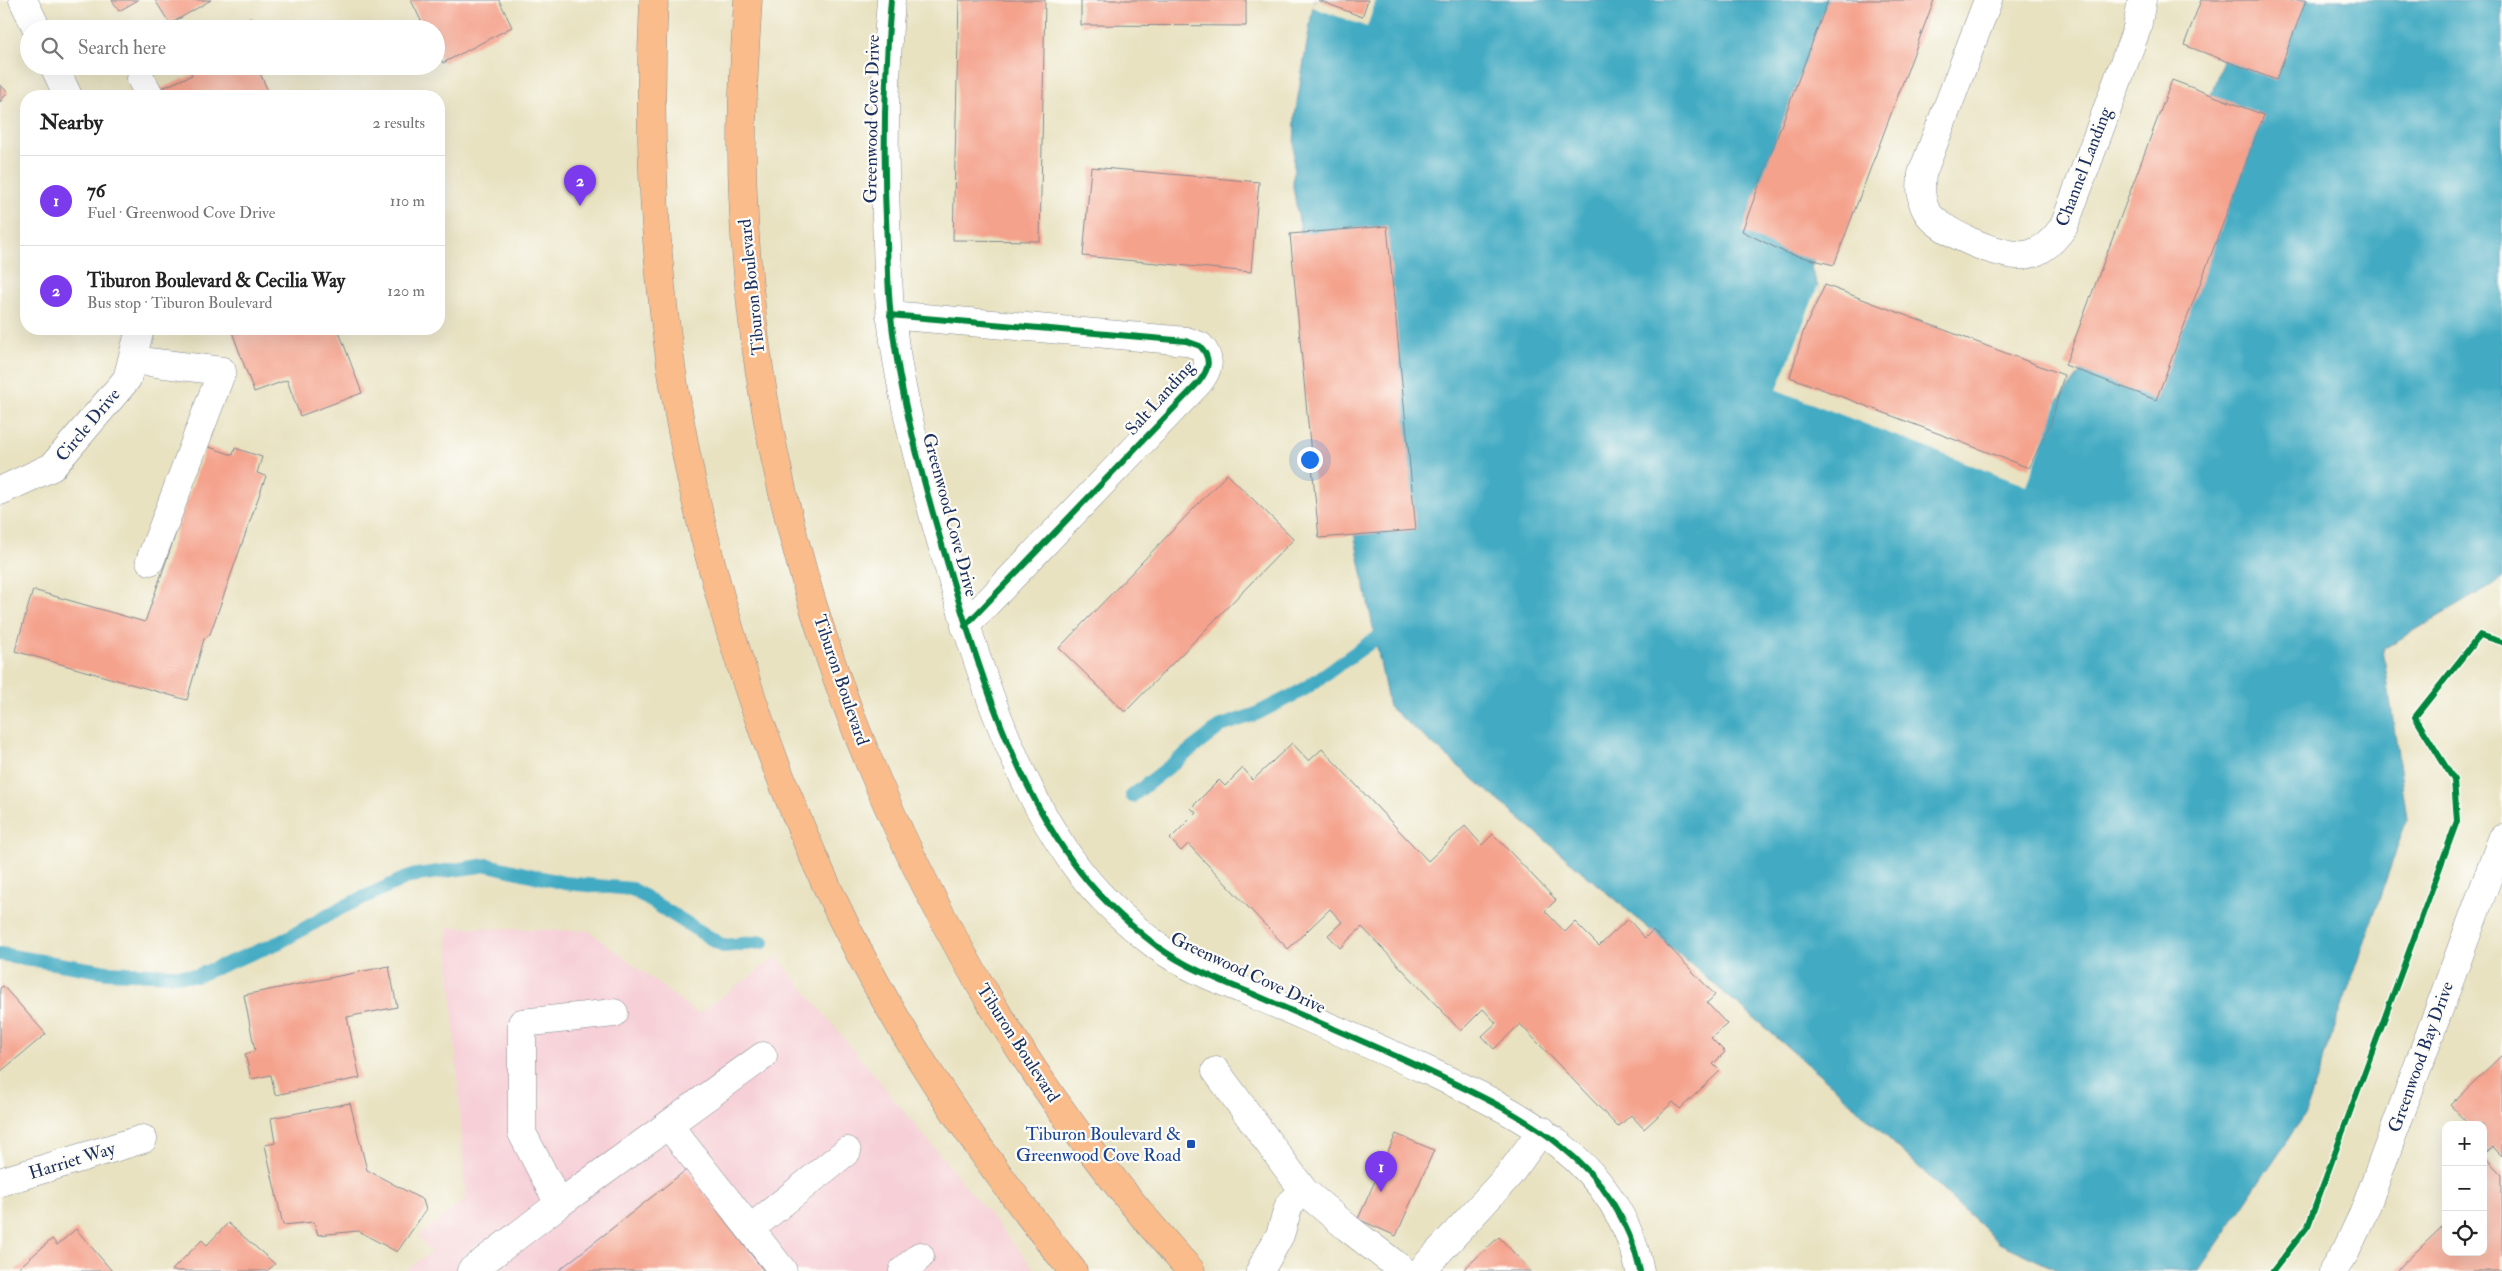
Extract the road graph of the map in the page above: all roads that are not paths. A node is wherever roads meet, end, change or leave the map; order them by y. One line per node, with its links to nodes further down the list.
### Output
1 (23, 0): 7 (street)
2 (654, 0): 30 (main road)
3 (748, 0): 31 (main road, Tiburon Boulevard)
4 (891, 0): 10 (street, Greenwood Cove Drive)
5 (1988, 0): 6 (street, Channel Landing)
6 (2142, 0)
7 (33, 20)
8 (58, 75): 9 (street)
9 (65, 90)
10 (890, 315): 15 (street, Greenwood Cove Drive); 15 (street, Salt Landing)
11 (138, 335): 12 (street, Circle Drive)
12 (132, 360): 13 (street, Circle Drive); 14 (street)
13 (0, 491)
14 (150, 561)
15 (965, 626): 21 (street, Greenwood Cove Drive)
16 (2502, 839): 36 (street, Greenwood Bay Drive)
17 (614, 1013): 26 (street)
18 (763, 1056): 20 (street)
19 (1216, 1071): 25 (street)
20 (669, 1126): 26 (street); 27 (street)
21 (1542, 1130): 34 (street); 35 (street, Greenwood Cove Drive)
22 (143, 1140): 24 (street, Harriet Way)
23 (847, 1151): 27 (street)
24 (0, 1182)
25 (1304, 1190): 32 (street); 33 (street)
26 (559, 1204): 28 (street)
27 (750, 1229): 29 (street)
28 (471, 1271)
29 (783, 1271)
30 (1072, 1271)
31 (1191, 1271)
32 (1260, 1271)
33 (1404, 1271)
34 (1420, 1271)
35 (1640, 1271)
36 (2333, 1271)

